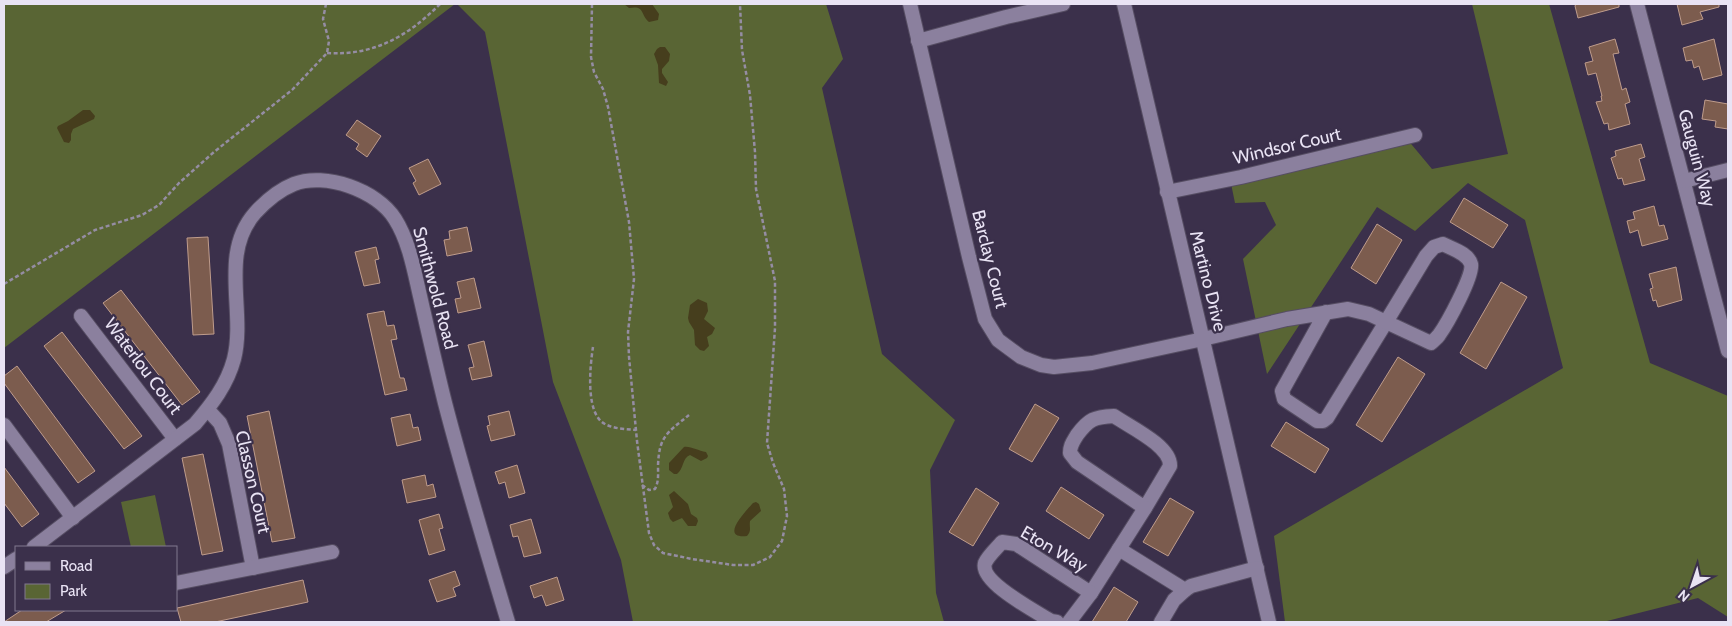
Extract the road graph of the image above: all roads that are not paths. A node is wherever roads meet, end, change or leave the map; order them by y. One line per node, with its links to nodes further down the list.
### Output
1 (910, 4): 5 (street, Barclay Court)
2 (1063, 4): 5 (street)
3 (1124, 4): 9 (street, Martino Drive)
4 (1637, 4): 8 (street, Gauguin Way)
5 (918, 41): 13 (street, Barclay Court)
6 (1415, 135): 9 (street, Windsor Court)
7 (1728, 170): 8 (street)
8 (1684, 181): 14 (street, Gauguin Way)
9 (1168, 192): 13 (street, Martino Drive)
10 (1326, 312): 12 (street, Barclay Court); 12 (street); 13 (street, Barclay Court)
11 (81, 316): 17 (street, Waterlou Court)
12 (1386, 322): 12 (street)
13 (1203, 339): 26 (street, Martino Drive)
14 (1728, 351)
15 (208, 410): 17 (street, Smithwold Road); 25 (street, Classon Court); 30 (street, Smithwold Road)
16 (4, 425): 19 (street)
17 (175, 440): 19 (street, Smithwold Road)
18 (1145, 508): 18 (street, Eton Way); 21 (street, Eton Way)
19 (73, 518): 20 (street, Smithwold Road)
20 (35, 546)
21 (1119, 549): 28 (street); 29 (street, Eton Way)
22 (332, 552): 25 (street)
23 (15, 560): 24 (street)
24 (4, 567)
25 (253, 568): 27 (street)
26 (1257, 568): 28 (street); 34 (street, Martino Drive)
27 (178, 583)
28 (1184, 590): 33 (street)
29 (1091, 593): 31 (street, Eton Way); 32 (street, Eton Way)
30 (508, 622)
31 (1057, 622)
32 (1069, 622)
33 (1161, 622)
34 (1269, 622)

